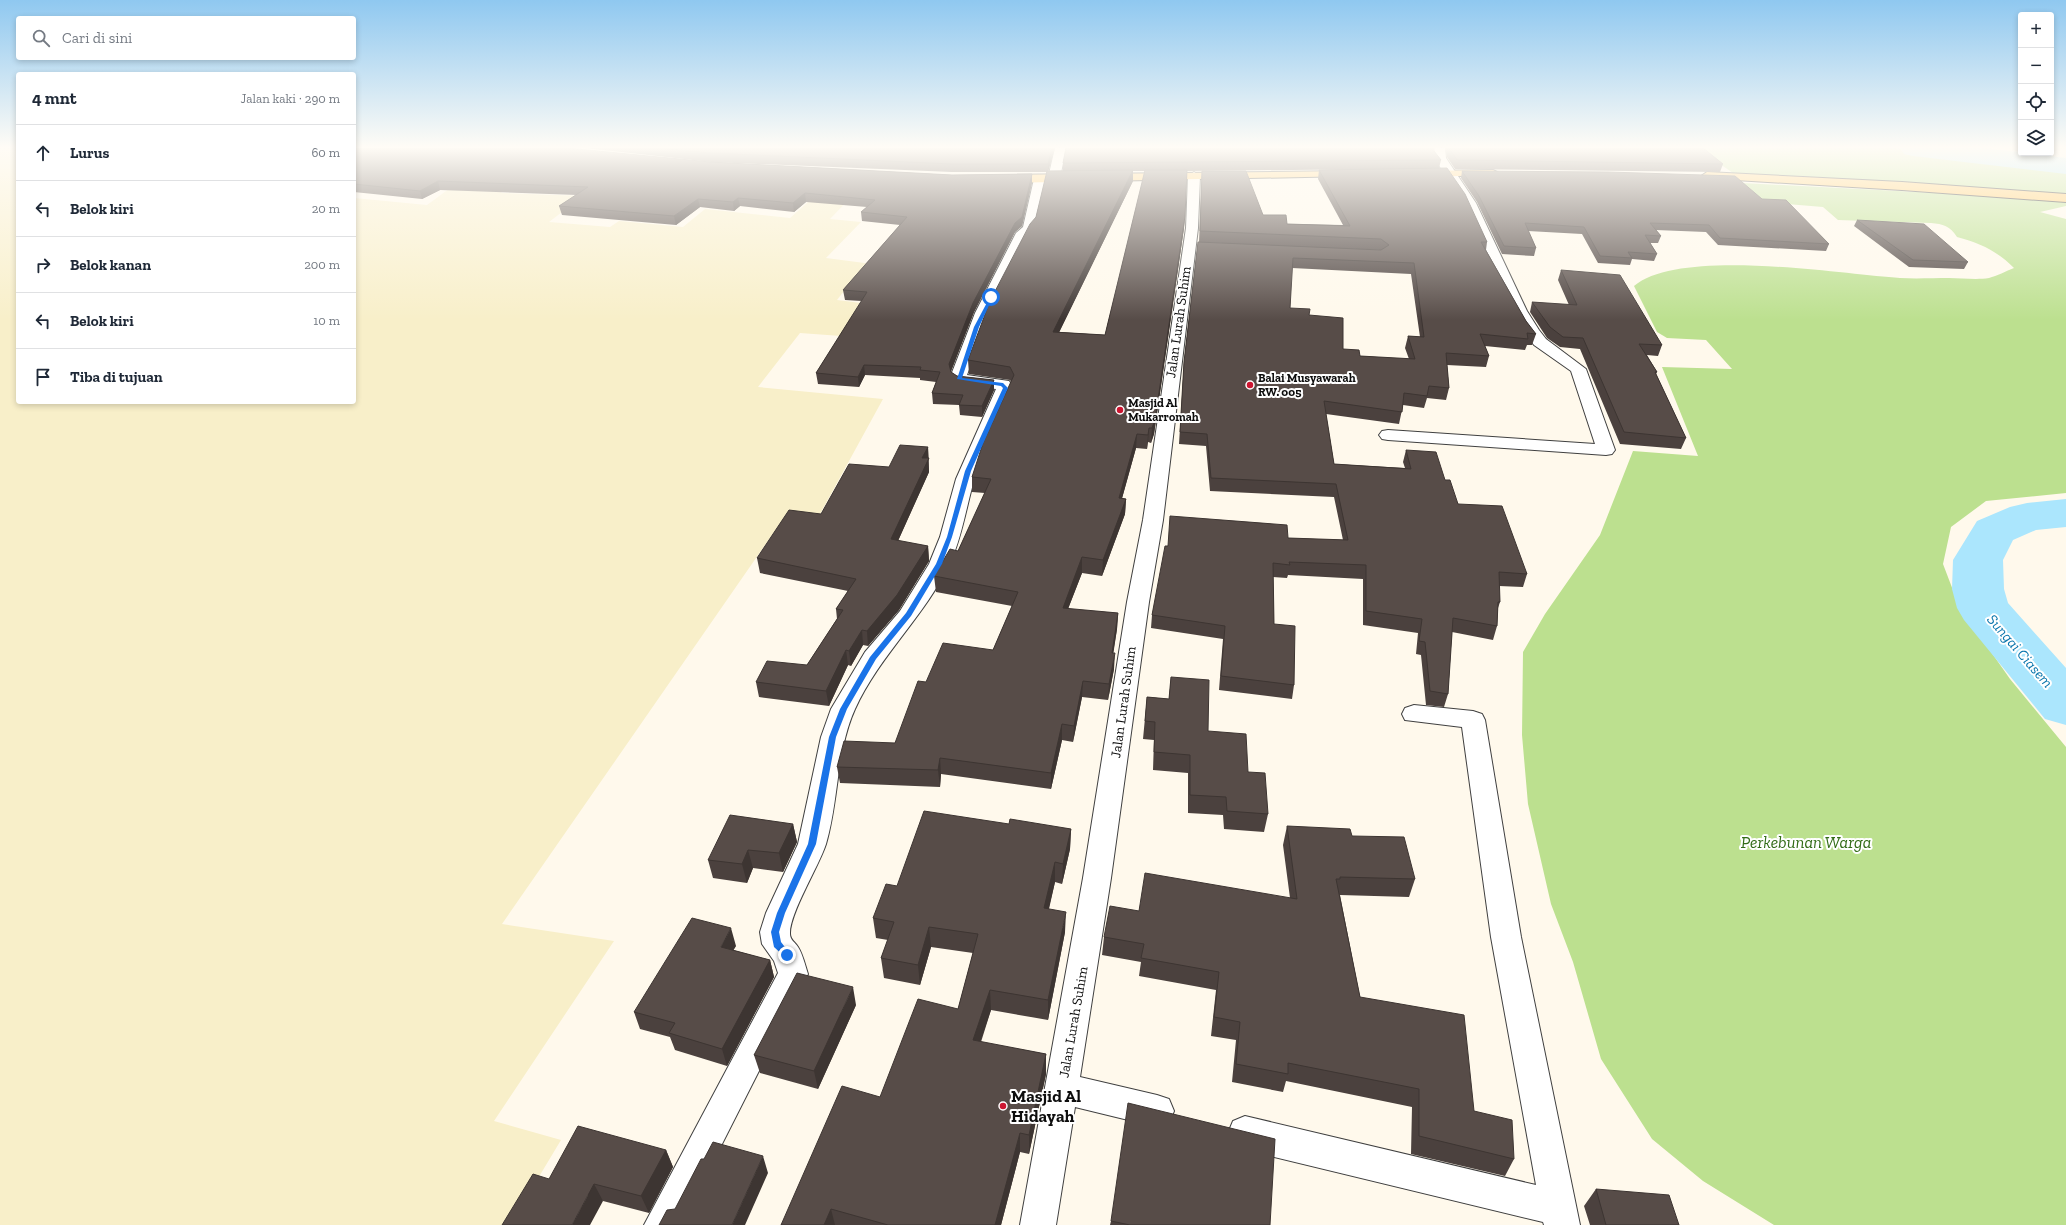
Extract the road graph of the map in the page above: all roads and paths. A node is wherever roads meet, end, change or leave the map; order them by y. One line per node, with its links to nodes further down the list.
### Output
1 (1037, 205): 8 (street)
2 (1195, 205): 6 (street, Jalan Lurah Suhim)
3 (1471, 205): 4 (street)
4 (1388, 435)
5 (1414, 714): 7 (street)
6 (1061, 1088): 7 (street); 9 (street, Jalan Lurah Suhim)
7 (1560, 1217)
8 (662, 1225)
9 (1038, 1225)

